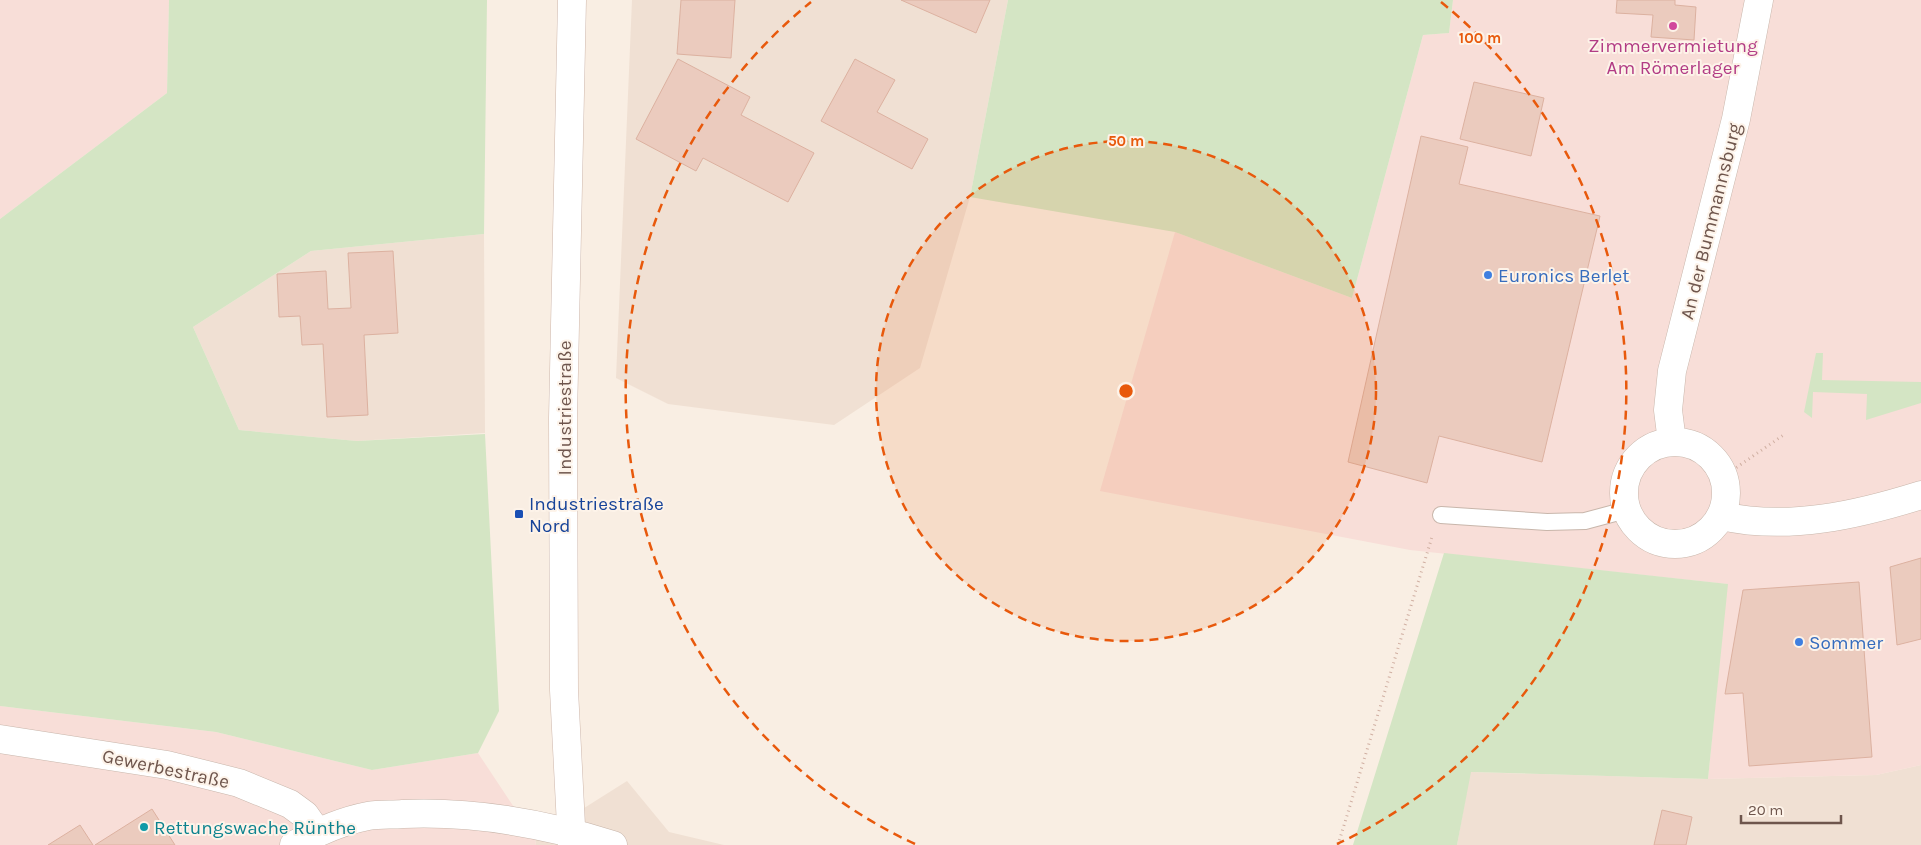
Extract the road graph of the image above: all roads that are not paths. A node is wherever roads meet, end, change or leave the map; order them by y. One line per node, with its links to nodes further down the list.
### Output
1 (572, 0): 9 (street, Industriestraße)
2 (1759, 0): 3 (street, An der Bummannsburg)
3 (1672, 442): 5 (street); 7 (street)
4 (1921, 495): 7 (street)
5 (1626, 510): 6 (lane); 7 (street)
6 (1441, 515)
7 (1722, 516)
8 (0, 739): 10 (street, Gewerbestraße)
9 (571, 838): 10 (street); 11 (street)
10 (305, 839)
11 (613, 845)

